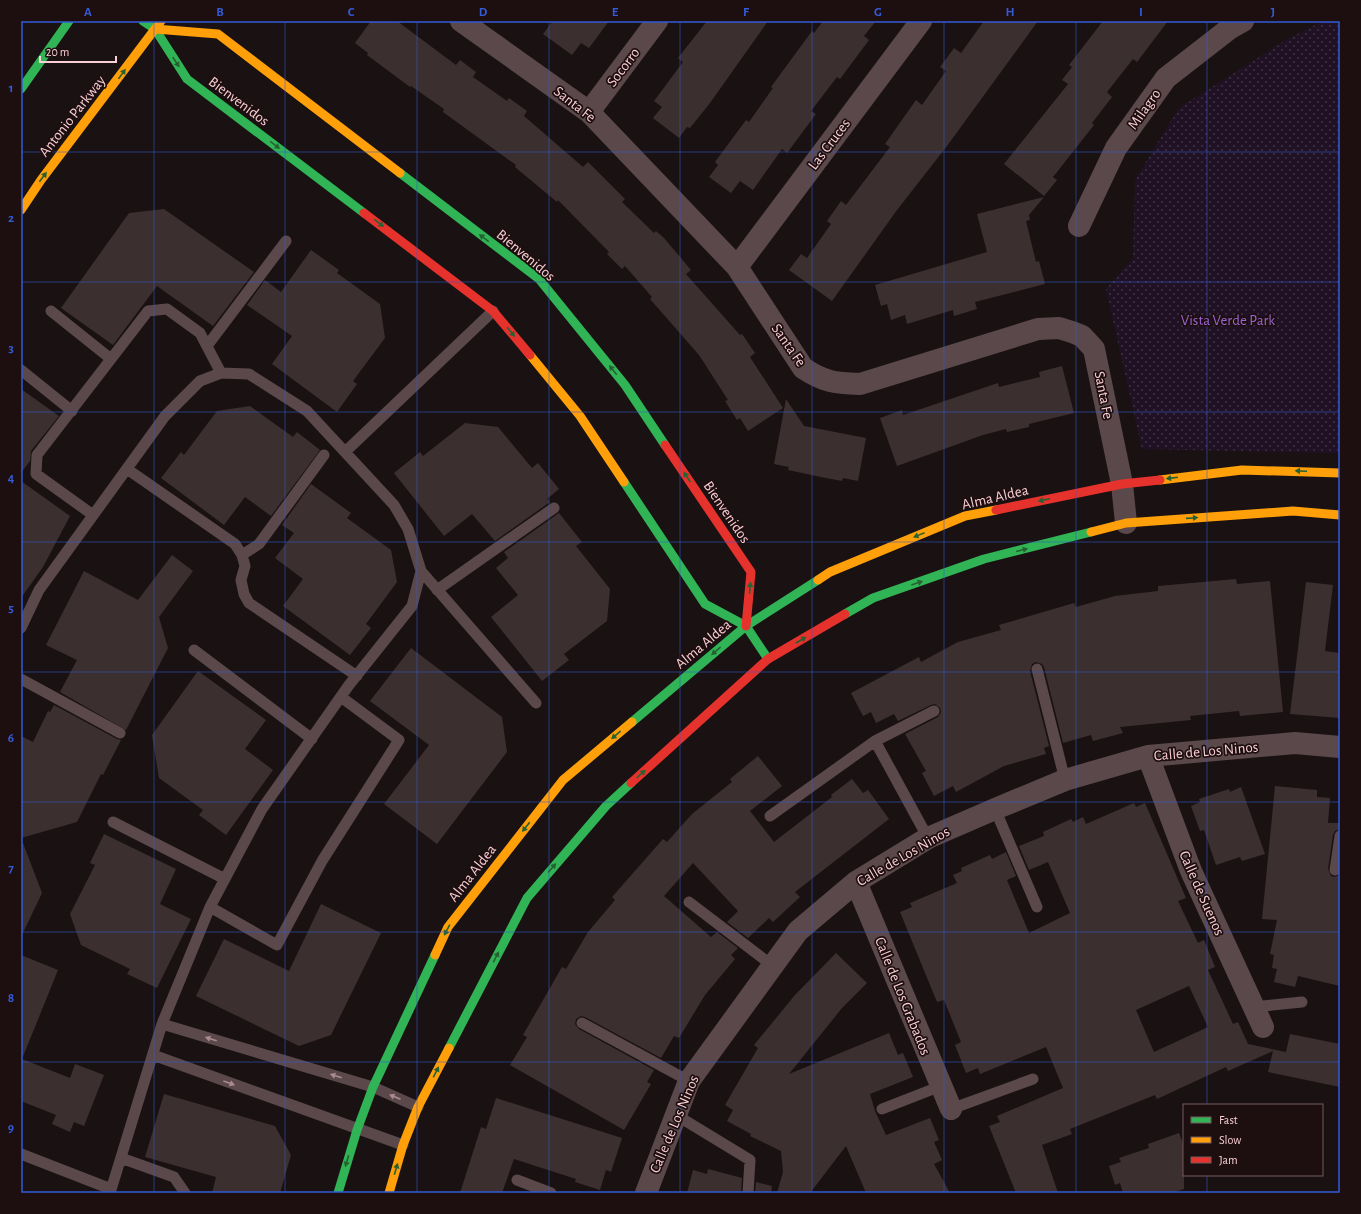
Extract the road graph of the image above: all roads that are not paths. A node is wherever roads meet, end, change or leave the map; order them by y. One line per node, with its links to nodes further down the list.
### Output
1 (69, 21): 9 (main road)
2 (144, 21): 8 (main road, Bienvenidos)
3 (161, 21): 8 (main road, Antonio Parkway)
4 (460, 21): 10 (street, Santa Fe)
5 (658, 21): 10 (street, Socorro)
6 (921, 21): 14 (street, Las Cruces)
7 (1243, 21): 12 (street, Milagro)
8 (155, 29): 11 (main road, Antonio Parkway, one-way to 8); 16 (main road, Bienvenidos, one-way to 16); 34 (main road, Bienvenidos, one-way to 8)
9 (21, 90)
10 (590, 112): 14 (street, Santa Fe)
11 (21, 210)
12 (1079, 226)
13 (286, 241): 17 (lane)
14 (738, 267): 26 (street, Santa Fe)
15 (51, 311): 18 (lane)
16 (493, 311): 22 (lane); 34 (main road, Bienvenidos, one-way to 34)
17 (207, 346): 18 (lane); 20 (lane)
18 (111, 359): 21 (lane)
19 (21, 370): 21 (lane)
20 (221, 373): 22 (lane); 24 (lane)
21 (72, 410): 28 (lane)
22 (346, 452): 32 (lane)
23 (324, 454): 31 (lane)
24 (127, 469): 28 (lane); 31 (lane)
25 (1340, 473): 26 (main road, Alma Aldea, one-way to 26)
26 (1122, 484): 30 (street, Santa Fe); 34 (main road, Alma Aldea, one-way to 34)
27 (554, 508): 33 (lane)
28 (93, 515): 35 (lane)
29 (1340, 515): 30 (main road, one-way to 29)
30 (1126, 523): 37 (main road, one-way to 30)
31 (242, 554): 39 (lane)
32 (421, 571): 33 (lane); 39 (lane)
33 (437, 590): 42 (lane)
34 (746, 626): 37 (main road, Bienvenidos); 71 (main road, Alma Aldea, one-way to 71)
35 (21, 628)
36 (194, 650): 45 (lane)
37 (768, 660): 72 (main road, one-way to 37)
38 (1037, 668): 49 (lane)
39 (357, 676): 41 (lane)
40 (21, 679): 44 (lane)
41 (341, 697): 45 (lane); 59 (lane)
42 (536, 703)
43 (934, 711): 46 (lane)
44 (120, 733)
45 (312, 739): 56 (lane)
46 (876, 741): 51 (lane); 54 (lane)
47 (1340, 747): 48 (street, Calle de Los Ninos)
48 (1148, 756): 49 (street, Calle de Los Ninos); 63 (street, Calle de Suenos)
49 (1065, 780): 50 (street, Calle de Los Ninos)
50 (995, 809): 54 (street, Calle de Los Ninos); 60 (lane)
51 (770, 816)
52 (113, 822): 56 (lane)
53 (1340, 836): 55 (lane)
54 (928, 838): 57 (street, Calle de Los Ninos)
55 (1335, 870)
56 (225, 880): 59 (lane)
57 (856, 882): 61 (street, Calle de Los Ninos); 70 (street, Calle de Los Grabados)
58 (689, 902): 61 (lane)
59 (210, 907): 65 (lane)
60 (1037, 907)
61 (773, 966): 69 (street, Calle de Los Ninos)
62 (1302, 1002): 63 (lane)
63 (1254, 1007): 66 (street, Calle de Suenos)
64 (582, 1023): 69 (lane)
65 (162, 1024): 67 (lane); 71 (lane, one-way to 65)
66 (1263, 1027)
67 (153, 1055): 76 (lane, one-way to 76); 79 (lane)
68 (1033, 1079): 74 (lane)
69 (689, 1081): 75 (street, Calle de Los Ninos)
70 (941, 1086): 73 (lane); 74 (street, Calle de Los Grabados)
71 (373, 1088): 72 (lane, one-way to 71); 76 (main road, Alma Aldea)
72 (418, 1107): 77 (main road)
73 (882, 1109)
74 (951, 1109)
75 (676, 1116): 86 (street, Calle de Los Ninos); 87 (lane)
76 (357, 1130): 77 (lane); 83 (main road, Alma Aldea, one-way to 83)
77 (403, 1145): 84 (main road, one-way to 77)
78 (21, 1154): 81 (lane)
79 (121, 1158): 81 (lane); 82 (lane)
80 (517, 1180): 85 (lane)
81 (110, 1191)
82 (184, 1193)
83 (338, 1193)
84 (389, 1193)
85 (552, 1193)
86 (646, 1193)
87 (748, 1193)

